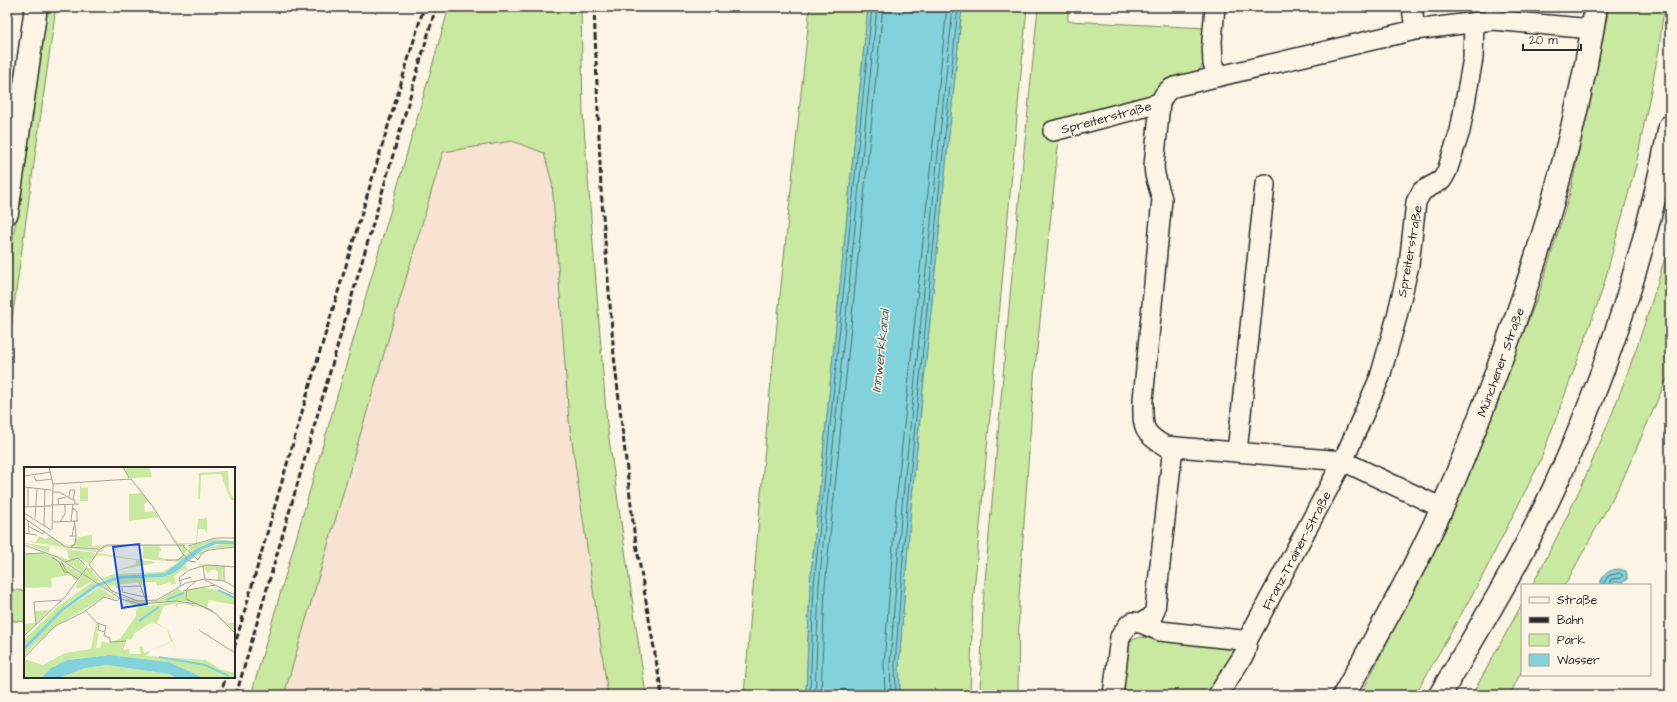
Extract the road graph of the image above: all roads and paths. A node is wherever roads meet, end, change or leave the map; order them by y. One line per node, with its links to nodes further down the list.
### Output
1 (36, 7): 14 (main road)
2 (1215, 7): 9 (street)
3 (1412, 7): 8 (street)
4 (1596, 7): 7 (main road, Münchener Straße)
5 (1493, 14): 6 (street, Spreiterstraße); 7 (street, Spreiterstraße)
6 (1474, 23): 8 (street, Spreiterstraße); 17 (street, Spreiterstraße)
7 (1592, 29): 18 (main road, Münchener Straße)
8 (1415, 30): 9 (street, Spreiterstraße)
9 (1220, 75): 10 (street, Spreiterstraße)
10 (1160, 103): 12 (street, Spreiterstraße); 15 (street, Spreiterstraße)
11 (1670, 126): 24 (main road)
12 (1052, 131)
13 (1264, 184): 16 (street)
14 (7, 213)
15 (1173, 447): 16 (street, Spreiterstraße); 19 (street)
16 (1237, 452): 17 (street, Spreiterstraße)
17 (1343, 461): 18 (street, Spreiterstraße); 20 (street, Franz-Trainer-Straße)
18 (1442, 508): 23 (main road, Münchener Straße)
19 (1141, 622): 20 (street); 21 (street)
20 (1248, 639): 22 (street, Franz-Trainer-Straße)
21 (1113, 695)
22 (1218, 695)
23 (1344, 695)
24 (1440, 695)

